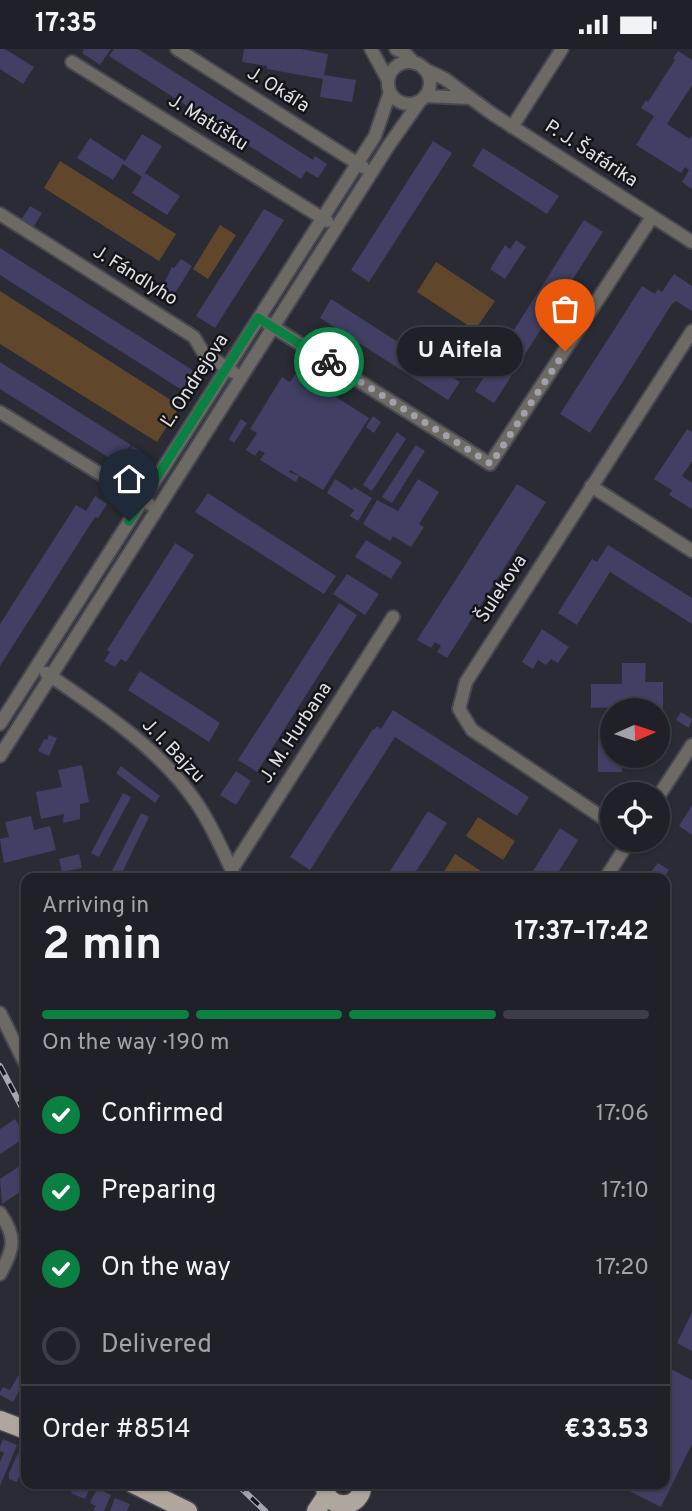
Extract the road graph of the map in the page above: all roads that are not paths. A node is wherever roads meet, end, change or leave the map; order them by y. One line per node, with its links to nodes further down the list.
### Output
1 (177, 49): 11 (street, J. Okáľa)
2 (371, 49): 7 (street)
3 (396, 49): 6 (street, P. J. Šafárika)
4 (562, 49): 10 (street)
5 (72, 62): 15 (street, J. Matúšku)
6 (419, 66): 7 (street); 8 (street, P. J. Šafárika); 9 (street)
7 (389, 86): 9 (street); 11 (street, Ľ. Ondrejova)
8 (470, 98): 9 (street); 10 (street, P. J. Šafárika)
9 (423, 99): 12 (street, Ľ. Ondrejova)
10 (512, 127): 14 (street, P. J. Šafárika)
11 (358, 163): 12 (street); 15 (street, Ľ. Ondrejova)
12 (372, 172): 16 (street, Ľ. Ondrejova)
13 (0, 214): 21 (street, J. Fándlyho)
14 (652, 216): 17 (street, P. J. Šafárika); 19 (street)
15 (323, 218): 16 (street); 18 (street, Ľ. Ondrejova)
16 (338, 227): 19 (street, Ľ. Ondrejova)
17 (692, 242)
18 (258, 318): 19 (street); 21 (street, Ľ. Ondrejova)
19 (274, 327): 22 (street, Ľ. Ondrejova)
20 (692, 331): 24 (street, Šulekova)
21 (226, 367): 22 (street, J. Fándlyho); 25 (street, Ľ. Ondrejova)
22 (242, 378): 26 (street, Ľ. Ondrejova)
23 (0, 412): 25 (street)
24 (591, 486): 27 (street); 35 (street, Šulekova)
25 (142, 500): 26 (street); 29 (street, Ľ. Ondrejova)
26 (158, 510): 30 (street, Ľ. Ondrejova)
27 (692, 551)
28 (393, 617): 38 (street, J. M. Hurbana)
29 (37, 667): 30 (street); 31 (street, Ľ. Ondrejova)
30 (51, 677): 33 (street, Ľ. Ondrejova); 37 (street, J. I. Bajzu)
31 (0, 724)
32 (692, 745): 34 (street)
33 (2, 752)
34 (668, 782)
35 (600, 816)
36 (622, 852): 39 (street)
37 (233, 873)
38 (235, 873)
39 (609, 873)
40 (0, 1013): 41 (street)
41 (21, 1055)
42 (0, 1213): 43 (street)
43 (0, 1274)
44 (0, 1420): 45 (main road)
45 (21, 1428)
46 (142, 1489): 47 (main road)
47 (188, 1511)

